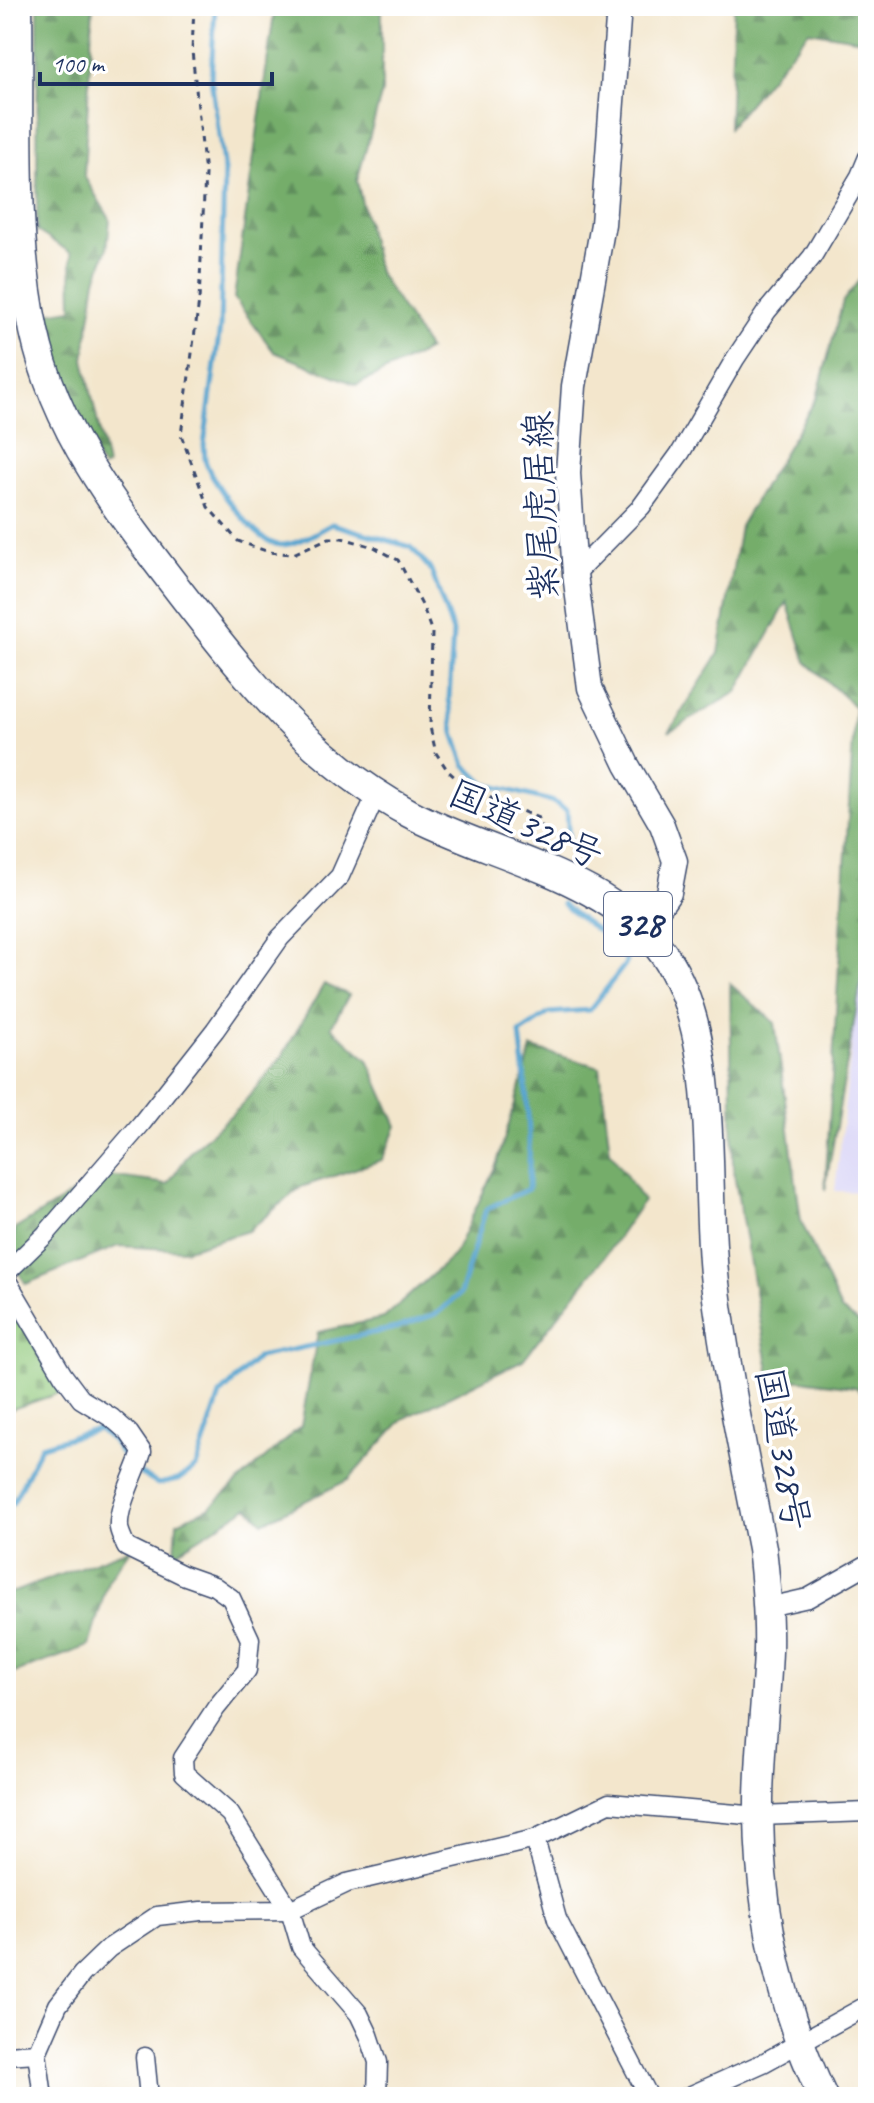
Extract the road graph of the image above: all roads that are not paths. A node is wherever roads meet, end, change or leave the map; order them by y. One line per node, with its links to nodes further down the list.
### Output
1 (18, 6): 4 (highway, 国道328号 / 328)
2 (619, 6): 5 (main road, 紫尾虎居線)
3 (868, 157): 5 (street)
4 (14, 224): 6 (highway, 国道328号 / 328)
5 (575, 574): 7 (main road, 紫尾虎居線)
6 (376, 795): 7 (highway, 国道328号 / 328); 8 (street)
7 (644, 929): 11 (highway, 国道328号 / 328)
8 (6, 1273)
9 (6, 1279): 15 (street)
10 (868, 1564): 11 (street)
11 (768, 1607): 13 (highway, 国道328号 / 328)
12 (868, 1812): 13 (street)
13 (759, 1816): 14 (street); 17 (highway, 国道328号 / 328)
14 (535, 1839): 15 (street); 25 (street)
15 (290, 1910): 18 (street); 24 (street)
16 (868, 2005): 17 (street)
17 (800, 2043): 21 (street); 27 (highway, 国道328号 / 328)
18 (37, 2053): 19 (street); 22 (street)
19 (6, 2055)
20 (145, 2057): 23 (street)
21 (707, 2093): 26 (street)
22 (43, 2097)
23 (149, 2097)
24 (377, 2097)
25 (649, 2097)
26 (687, 2097)
27 (823, 2097)

